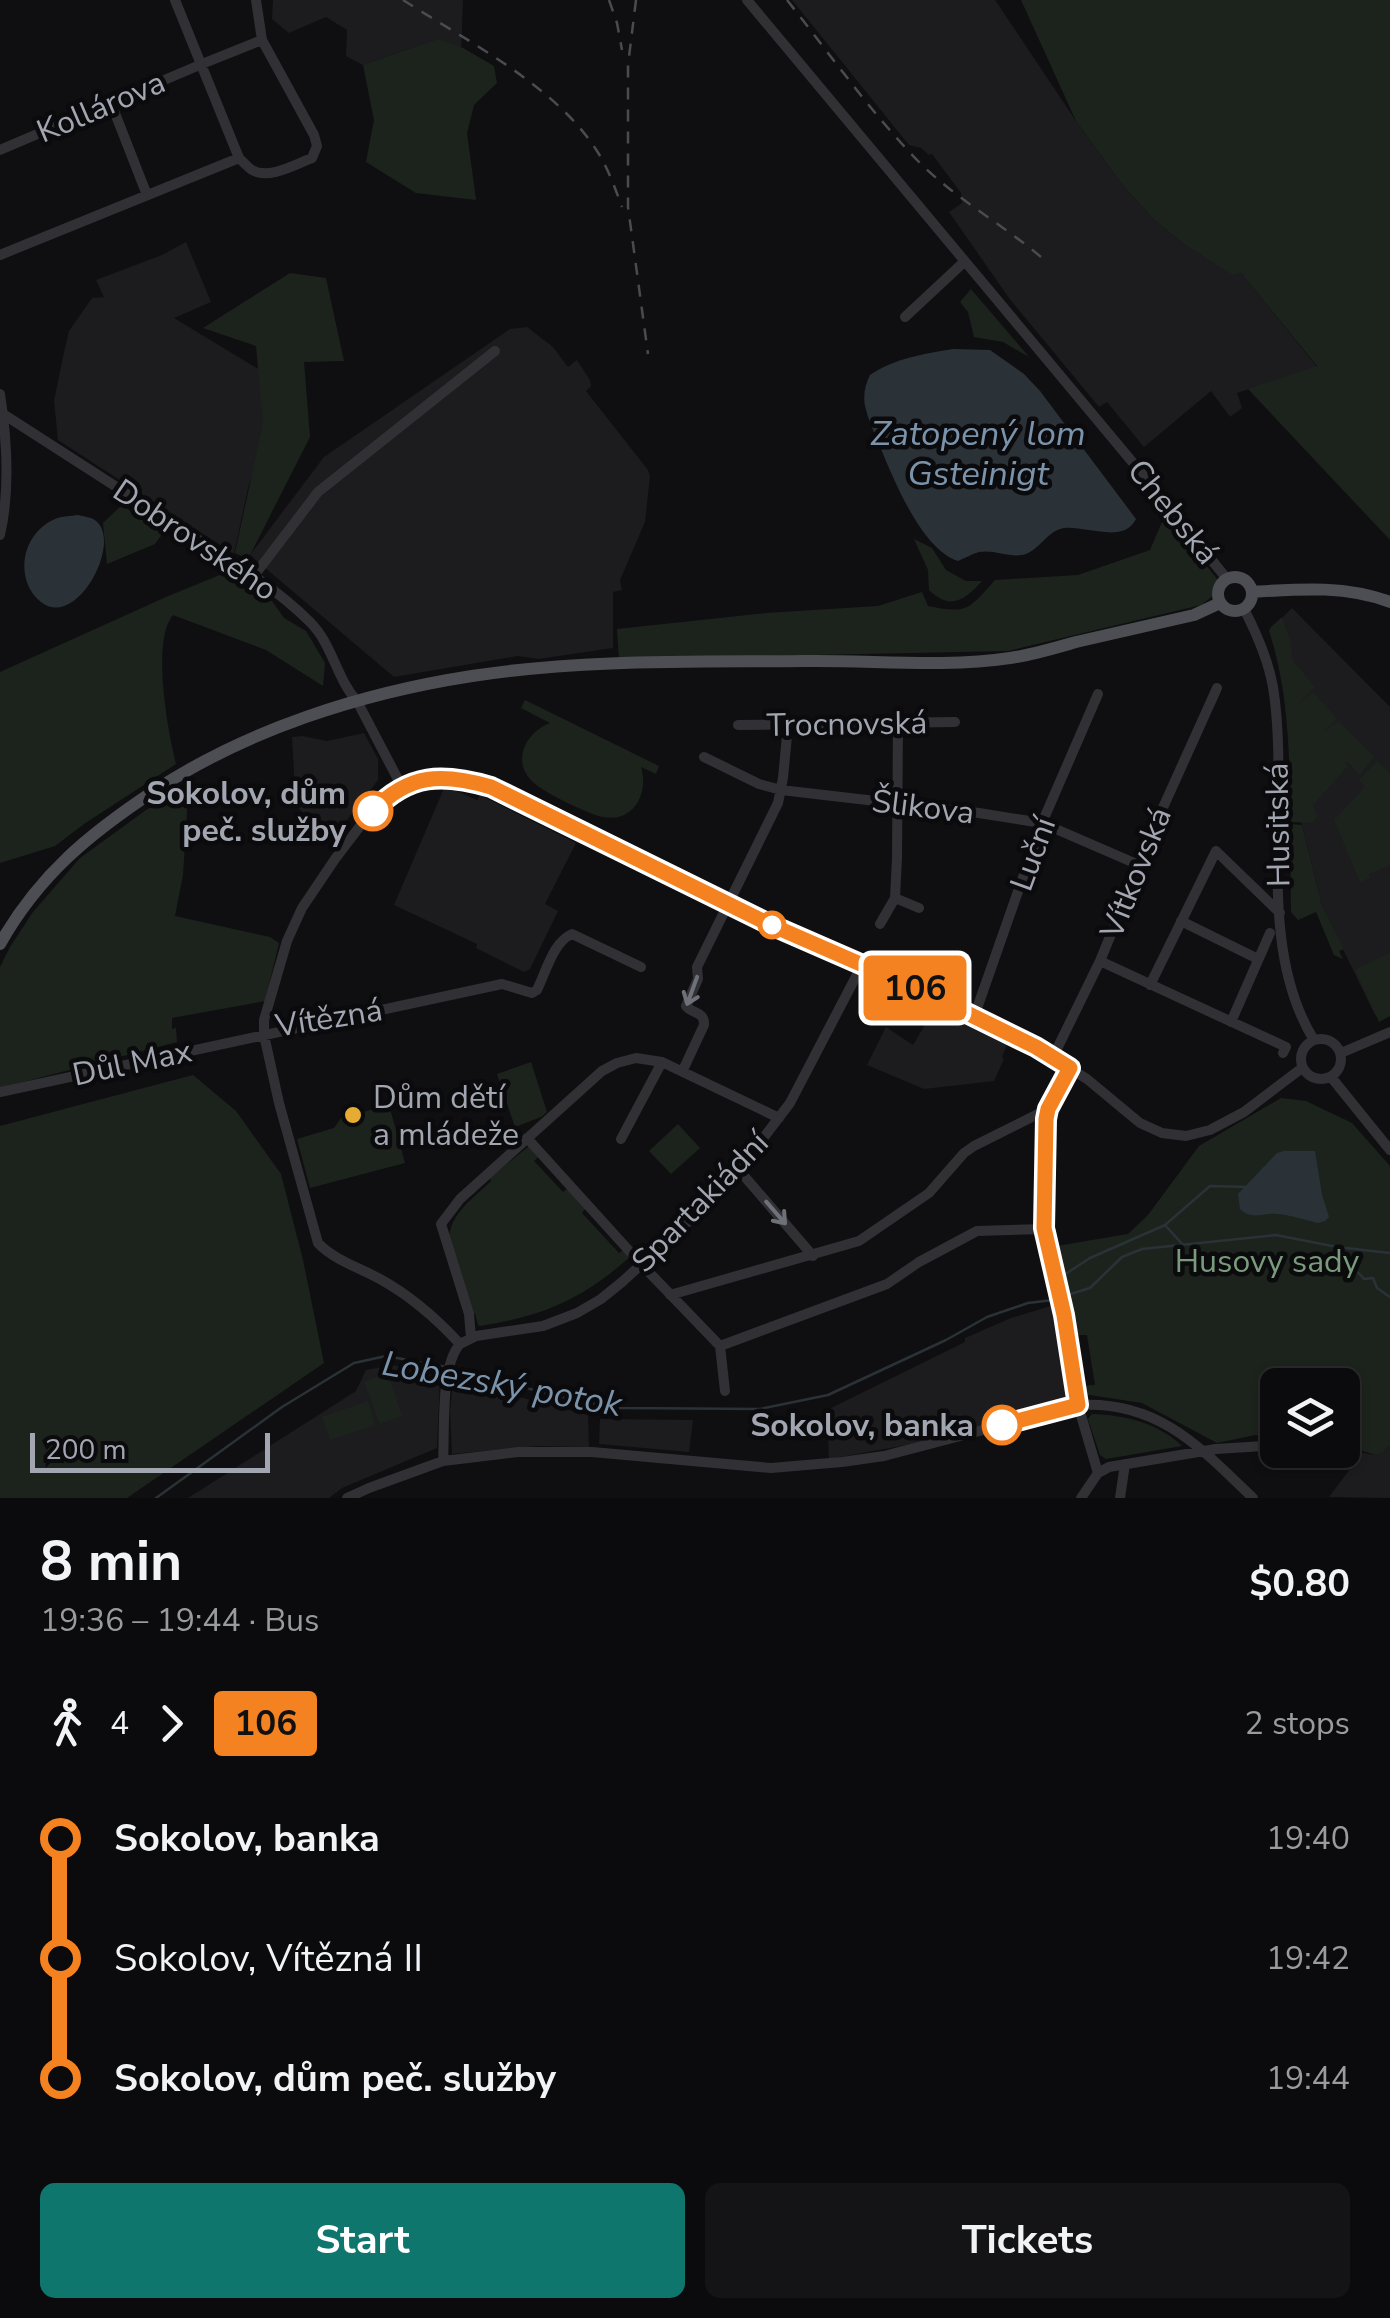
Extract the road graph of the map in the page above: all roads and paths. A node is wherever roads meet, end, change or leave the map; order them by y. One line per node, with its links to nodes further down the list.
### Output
1 (176, 0): 5 (street)
2 (256, 0): 4 (street)
3 (747, 0): 11 (street, Chebská)
4 (262, 40): 5 (street, Kollárova); 8 (street)
5 (202, 64): 6 (street, Kollárova); 8 (street)
6 (111, 103): 7 (street, Kollárova); 9 (street)
7 (0, 150)
8 (239, 158): 9 (street)
9 (147, 195): 10 (street)
10 (0, 255)
11 (964, 262): 12 (street); 19 (street, Chebská)
12 (905, 317)
13 (495, 351): 18 (street)
14 (0, 394): 15 (street)
15 (2, 413): 16 (street); 18 (street, Dobrovského)
16 (3, 480): 17 (street)
17 (0, 535)
18 (254, 577): 26 (street, Dobrovského)
19 (1227, 579): 20 (main road); 22 (main road)
20 (1252, 592): 21 (main road); 23 (main road)
21 (1390, 602)
22 (1220, 603): 23 (main road); 26 (main road)
23 (1244, 609): 40 (street, Husitská)
24 (1217, 688): 36 (street, Vítkovská)
25 (1098, 694): 35 (street, Luční)
26 (357, 701): 32 (street, Dobrovského); 44 (main road)
27 (955, 722): 28 (street, Trocnovská)
28 (898, 723): 30 (street, Trocnovská); 34 (street)
29 (738, 725): 30 (street, Trocnovská)
30 (788, 725): 33 (street)
31 (704, 758): 33 (street, Šlikova)
32 (402, 787): 38 (street); 53 (street, Vítězná)
33 (781, 790): 34 (street, Šlikova); 38 (street)
34 (898, 804): 35 (street, Šlikova); 37 (street)
35 (1042, 823): 36 (street, Šlikova); 50 (street, Luční)
36 (1140, 866): 46 (street, Vítkovská)
37 (895, 898): 39 (street); 42 (street)
38 (730, 903): 47 (street); 61 (street, one-way to 61)
39 (919, 908)
40 (1280, 914): 41 (street); 54 (street, Husitská)
41 (1181, 922): 45 (street); 49 (street)
42 (880, 924)
43 (1270, 933): 45 (street)
44 (0, 944)
45 (1258, 959): 51 (street)
46 (1100, 961): 49 (street); 57 (street, Vítkovská)
47 (862, 965): 50 (street); 65 (street, Spartakiádní)
48 (641, 967): 53 (street, Vítězná)
49 (1150, 984): 51 (street)
50 (974, 1017): 57 (street)
51 (1232, 1022): 55 (street)
52 (1390, 1032): 56 (street)
53 (264, 1035): 63 (street, Důl Max); 74 (street)
54 (1314, 1040): 56 (street); 60 (street)
55 (1283, 1053)
56 (1340, 1054): 62 (street)
57 (1053, 1057): 59 (street)
58 (662, 1062): 61 (street); 66 (street); 67 (street)
59 (1070, 1068): 60 (street); 64 (street)
60 (1302, 1068): 62 (street)
61 (683, 1070): 65 (street)
62 (1331, 1077): 68 (street)
63 (0, 1092)
64 (1048, 1109): 70 (street); 71 (street)
65 (779, 1118): 69 (street, Spartakiádní)
66 (527, 1138): 72 (street); 74 (street)
67 (621, 1139)
68 (1390, 1150)
69 (739, 1170): 71 (street, one-way to 71); 72 (street, Spartakiádní)
70 (1044, 1228): 75 (street); 77 (street)
71 (813, 1256): 73 (street)
72 (642, 1265): 73 (street); 74 (street, Spartakiádní)
73 (670, 1295): 75 (street)
74 (466, 1341): 80 (street)
75 (720, 1346): 76 (street)
76 (726, 1391)
77 (1078, 1405): 79 (street); 80 (street); 82 (street)
78 (1260, 1446): 79 (street)
79 (1204, 1451): 81 (street); 86 (street)
80 (444, 1462): 83 (street)
81 (1125, 1464): 82 (street); 85 (street)
82 (1098, 1474): 84 (street)
83 (347, 1498)
84 (1081, 1498)
85 (1120, 1498)
86 (1253, 1498)

